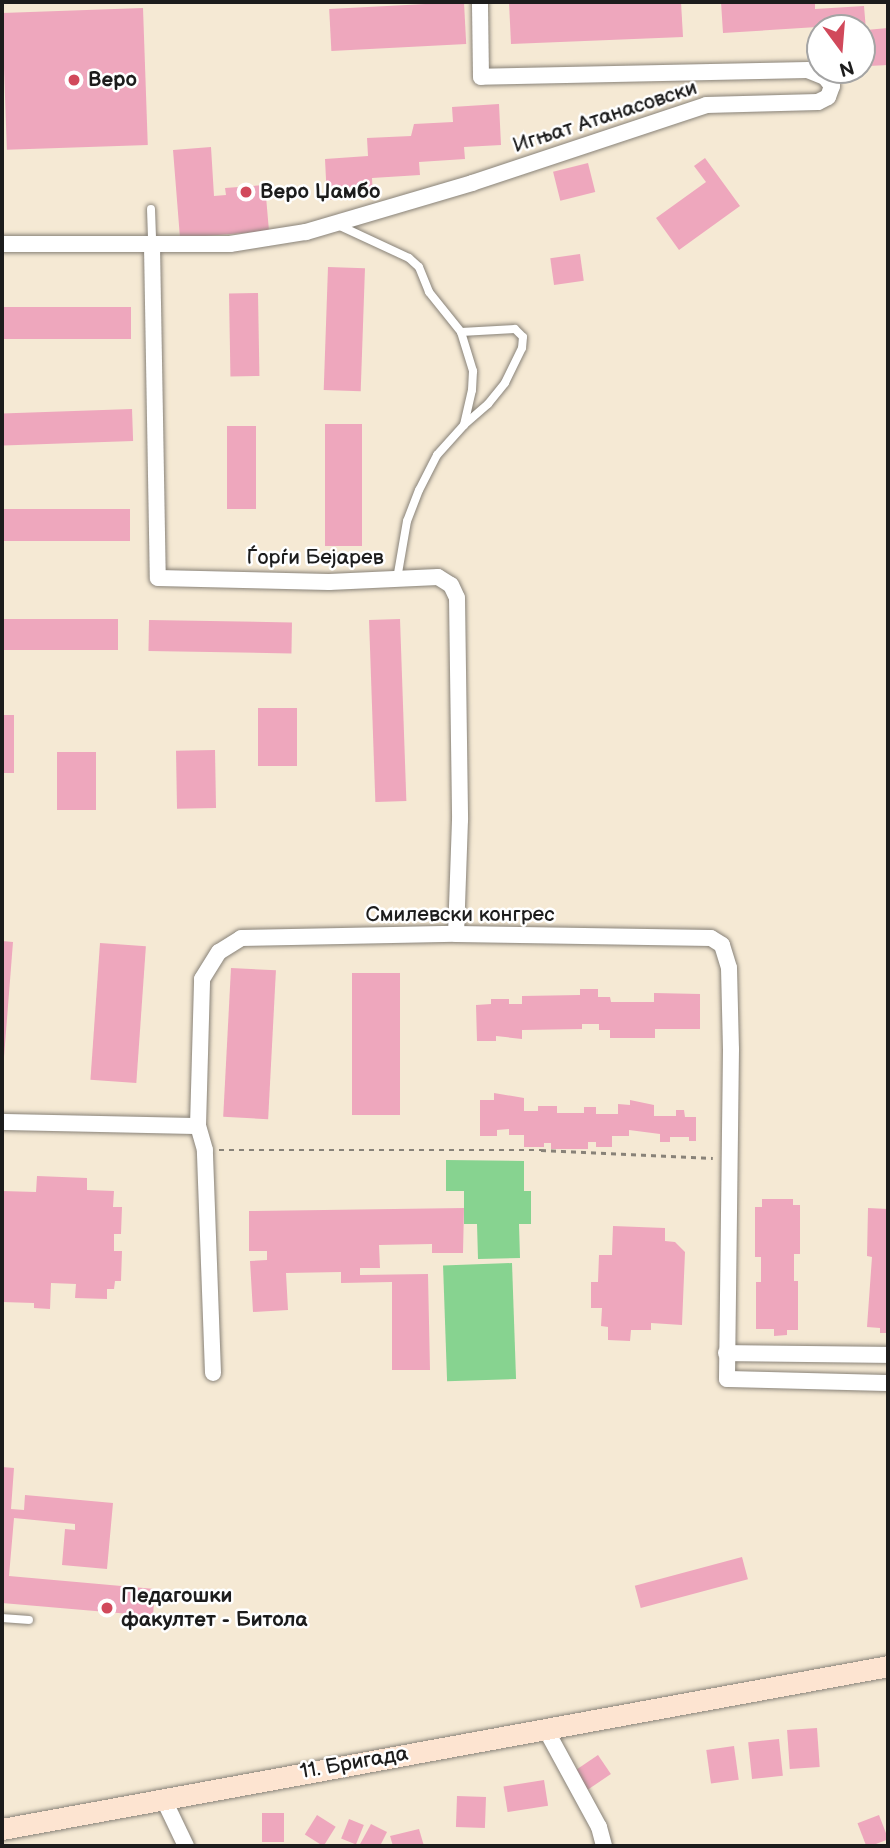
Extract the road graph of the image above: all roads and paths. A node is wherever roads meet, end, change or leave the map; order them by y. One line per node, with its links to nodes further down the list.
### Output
1 (480, 2): 3 (street, Игњат Атанасовски)
2 (151, 209): 5 (lane)
3 (335, 223): 5 (street, Игњат Атанасовски); 6 (lane)
4 (2, 244): 5 (street, Игњат Атанасовски)
5 (152, 246): 8 (street, Ѓорѓи Бејарев)
6 (461, 332): 7 (lane); 7 (lane)
7 (464, 425): 8 (lane)
8 (397, 579): 9 (street, Ѓорѓи Бејарев)
9 (456, 934): 11 (street, Смилевски конгрес); 13 (street, Смилевски конгрес)
10 (2, 1122): 11 (street)
11 (198, 1126): 12 (street, Смилевски конгрес)
12 (205, 1150): 13 (path); 16 (street, Смилевски конгрес)
13 (729, 1159): 14 (street, Смилевски конгрес)
14 (726, 1353): 15 (street); 17 (street, Смилевски конгрес)
15 (888, 1356)
16 (213, 1373)
17 (888, 1383)
18 (2, 1618): 19 (lane)
19 (29, 1620)
20 (888, 1666): 21 (main road, 11. Бригада)
21 (545, 1728): 22 (main road, 11. Бригада); 27 (street)
22 (163, 1798): 23 (main road, 11. Бригада); 26 (street)
23 (26, 1823): 24 (main road, 11. Бригада); 25 (main road, 11. Бригада)
24 (2, 1824)
25 (2, 1829)
26 (186, 1846)
27 (604, 1846)

